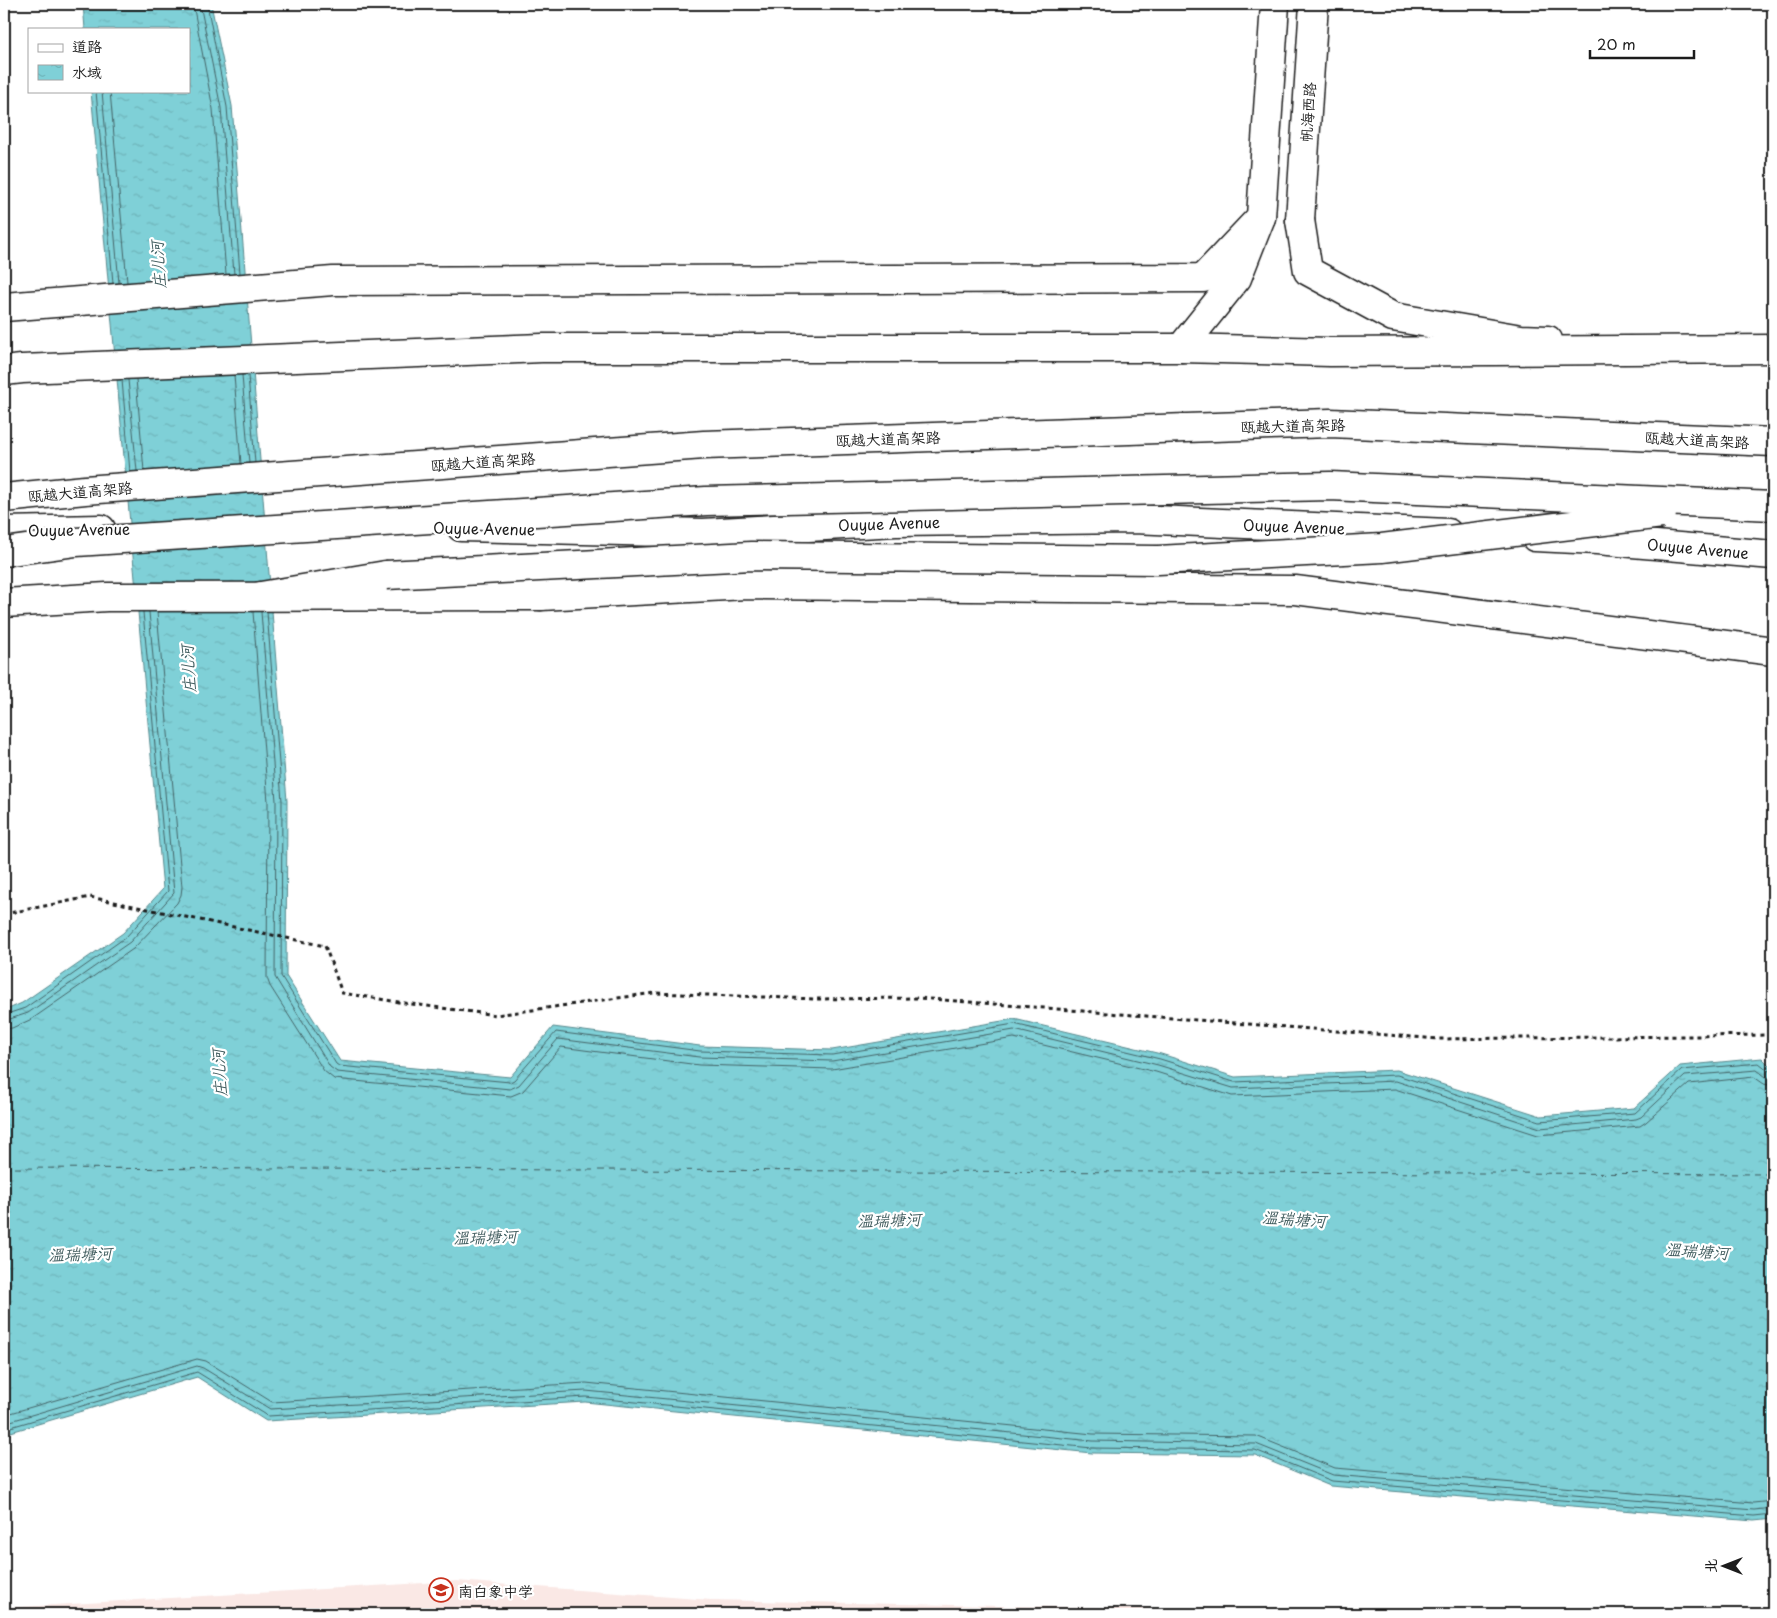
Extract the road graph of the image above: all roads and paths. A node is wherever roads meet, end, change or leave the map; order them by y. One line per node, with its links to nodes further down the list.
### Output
1 (1275, 4): 3 (main road)
2 (1314, 4): 7 (main road, 帆海西路)
3 (1261, 218): 4 (main road); 5 (main road)
4 (4, 307)
5 (1181, 348): 7 (main road); 8 (main road)
6 (1773, 349): 7 (main road)
7 (1719, 350)
8 (4, 371)
9 (1773, 442): 10 (main road, 瓯越大道高架路)
10 (4, 498)
11 (1740, 504): 12 (main road, bridge); 15 (main road, bridge); 17 (main road, bridge)
12 (1773, 506)
13 (4, 531): 14 (main road, Ouyue Avenue)
14 (703, 533): 16 (main road, Ouyue Avenue); 18 (main road)
15 (4, 552)
16 (1773, 554)
17 (261, 596): 18 (main road); 19 (main road)
18 (541, 596): 20 (main road)
19 (4, 603)
20 (1773, 651)
21 (4, 914): 22 (path)
22 (1773, 1035)

